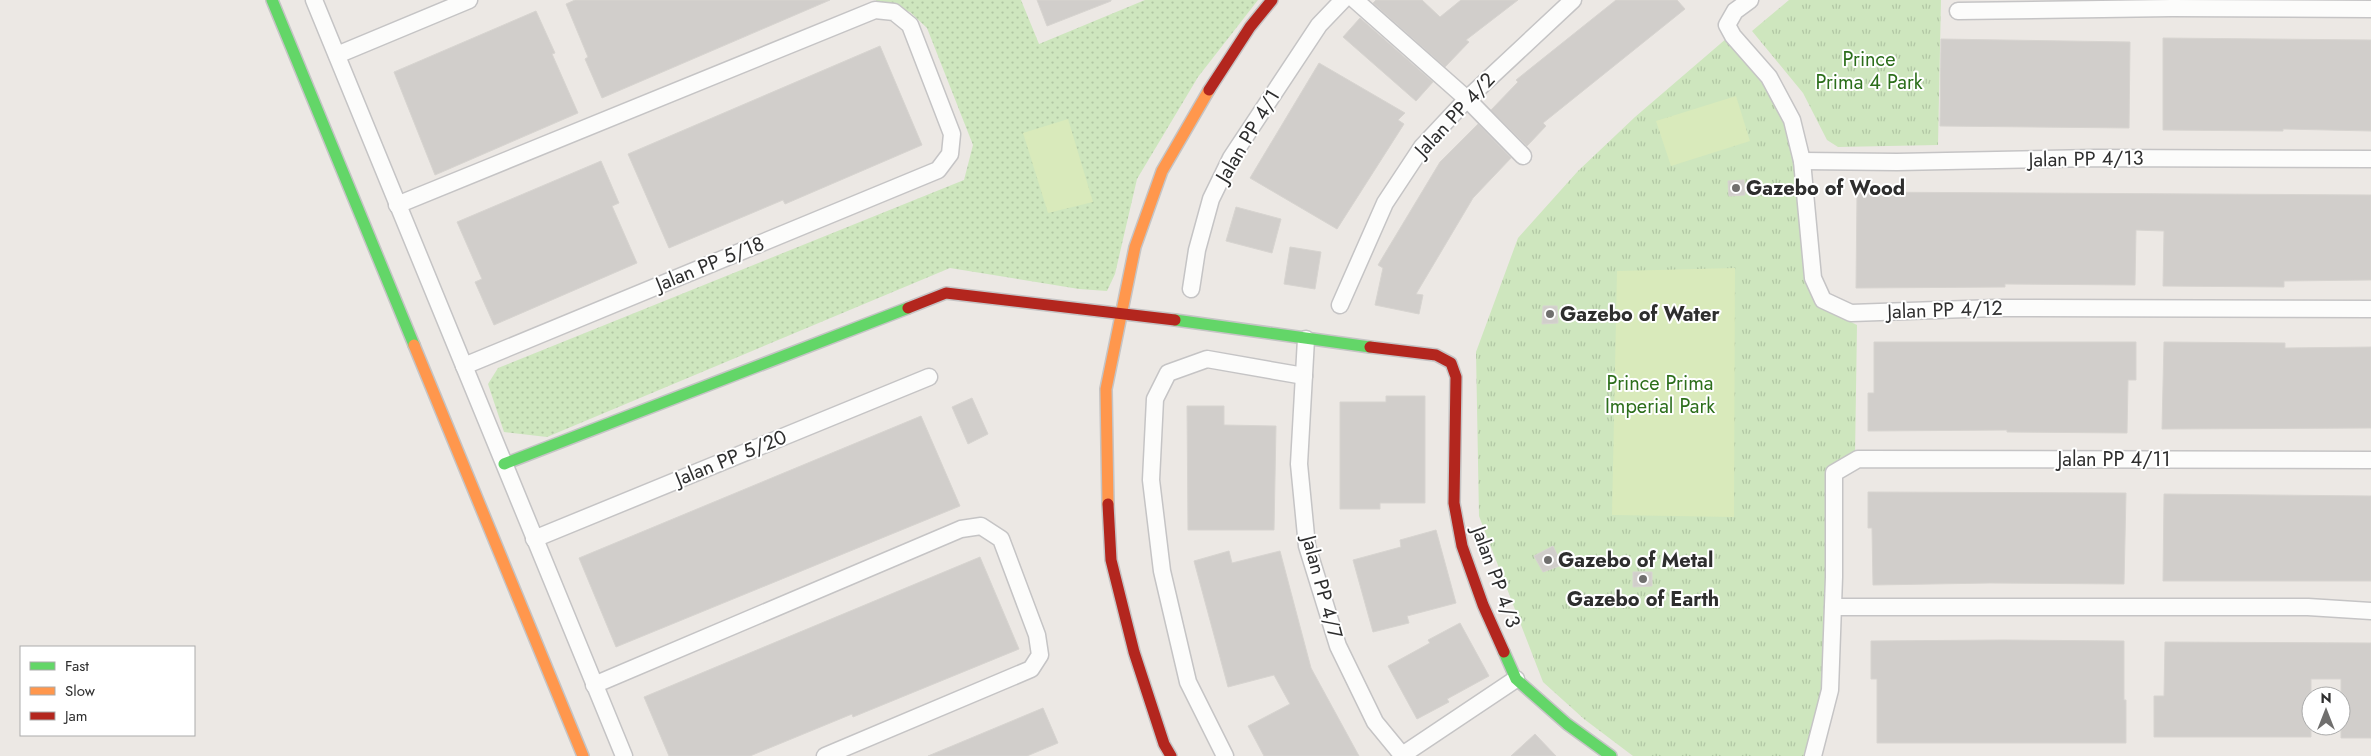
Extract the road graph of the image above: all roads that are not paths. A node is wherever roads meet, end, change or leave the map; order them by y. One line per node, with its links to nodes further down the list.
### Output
1 (272, 0): 32 (street)
2 (314, 0): 11 (street)
3 (469, 0): 11 (street)
4 (1272, 0): 20 (street)
5 (1343, 0): 17 (street, Jalan PP 4/1)
6 (1355, 0): 12 (street)
7 (1573, 0): 12 (street, Jalan PP 4/2)
8 (1750, 0): 15 (street, Jalan PP 4/12)
9 (2371, 8): 10 (street)
10 (1958, 10)
11 (337, 55): 16 (street)
12 (1467, 99): 13 (street); 18 (street, Jalan PP 4/2)
13 (1523, 156)
14 (2371, 159): 15 (street, Jalan PP 4/13)
15 (1802, 162): 19 (street, Jalan PP 4/12)
16 (397, 205): 22 (street); 22 (street, Jalan PP 5/18)
17 (1191, 289)
18 (1340, 305)
19 (2371, 309)
20 (1121, 312): 21 (street); 26 (street); 35 (street)
21 (1306, 339): 23 (street, Jalan PP 4/7); 30 (street, Jalan PP 4/3)
22 (464, 366): 26 (street)
23 (1304, 376): 36 (street); 37 (street, Jalan PP 4/7)
24 (929, 377): 27 (street, Jalan PP 5/20)
25 (2371, 460): 28 (street, Jalan PP 4/11)
26 (504, 464): 27 (street)
27 (534, 539): 31 (street)
28 (1833, 607): 29 (street); 39 (street)
29 (2371, 611)
30 (1516, 679): 37 (street); 38 (street, Jalan PP 4/3)
31 (594, 685): 33 (street); 34 (street)
32 (584, 756)
33 (624, 756)
34 (825, 756)
35 (1171, 756)
36 (1225, 756)
37 (1402, 756)
38 (1611, 756)
39 (1813, 756)

